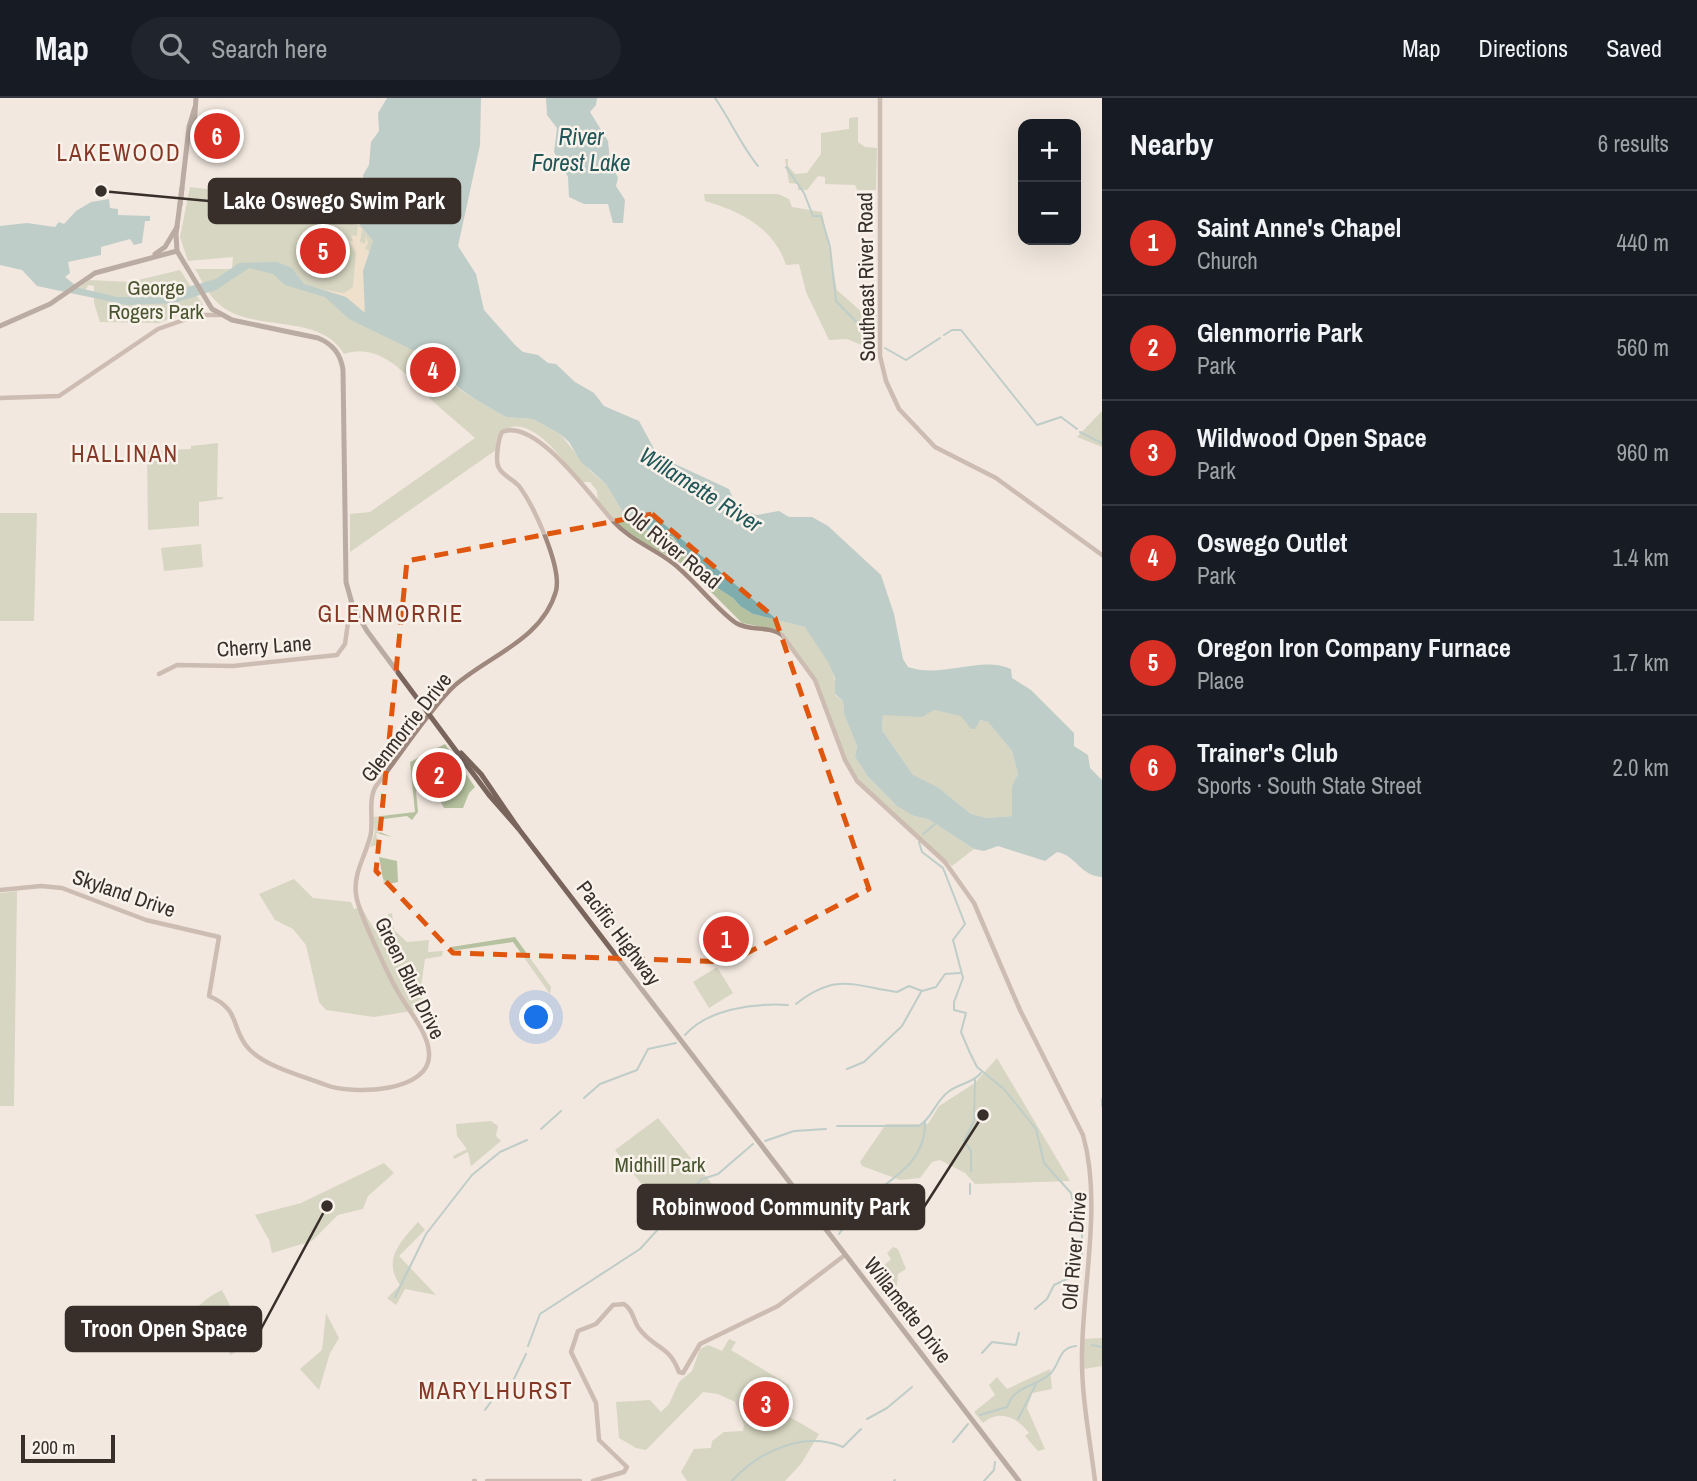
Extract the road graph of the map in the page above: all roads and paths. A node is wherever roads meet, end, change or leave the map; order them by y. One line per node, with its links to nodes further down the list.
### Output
1 (196, 98): 3 (main road)
2 (880, 98): 12 (street, Southeast River Road)
3 (177, 227): 4 (main road); 5 (main road)
4 (177, 251): 5 (main road); 6 (main road, Pacific Highway)
5 (152, 257): 9 (main road)
6 (208, 303): 7 (street); 8 (main road, Pacific Highway)
7 (198, 315): 8 (street); 10 (street)
8 (221, 315): 13 (main road, Pacific Highway)
9 (0, 326)
10 (0, 398)
11 (505, 431): 17 (street, Glenmorrie Drive); 19 (street, Old River Road)
12 (1102, 555)
13 (351, 601): 14 (main road, Pacific Highway); 15 (street, Cherry Lane)
14 (360, 621): 15 (street); 17 (main road, Pacific Highway)
15 (347, 622): 16 (street, Cherry Lane)
16 (159, 674)
17 (431, 715): 18 (street, Glenmorrie Drive); 22 (main road, Pacific Highway)
18 (365, 851): 21 (street, Green Bluff Drive)
19 (962, 886): 28 (street, Old River Drive)
20 (0, 890): 21 (street, Skyland Drive)
21 (219, 937)
22 (694, 1058): 23 (main road, Willamette Drive)
23 (845, 1255): 26 (street); 27 (main road, Willamette Drive)
24 (487, 1480): 25 (street)
25 (580, 1481)
26 (593, 1481)
27 (1019, 1481)
28 (1095, 1481)

